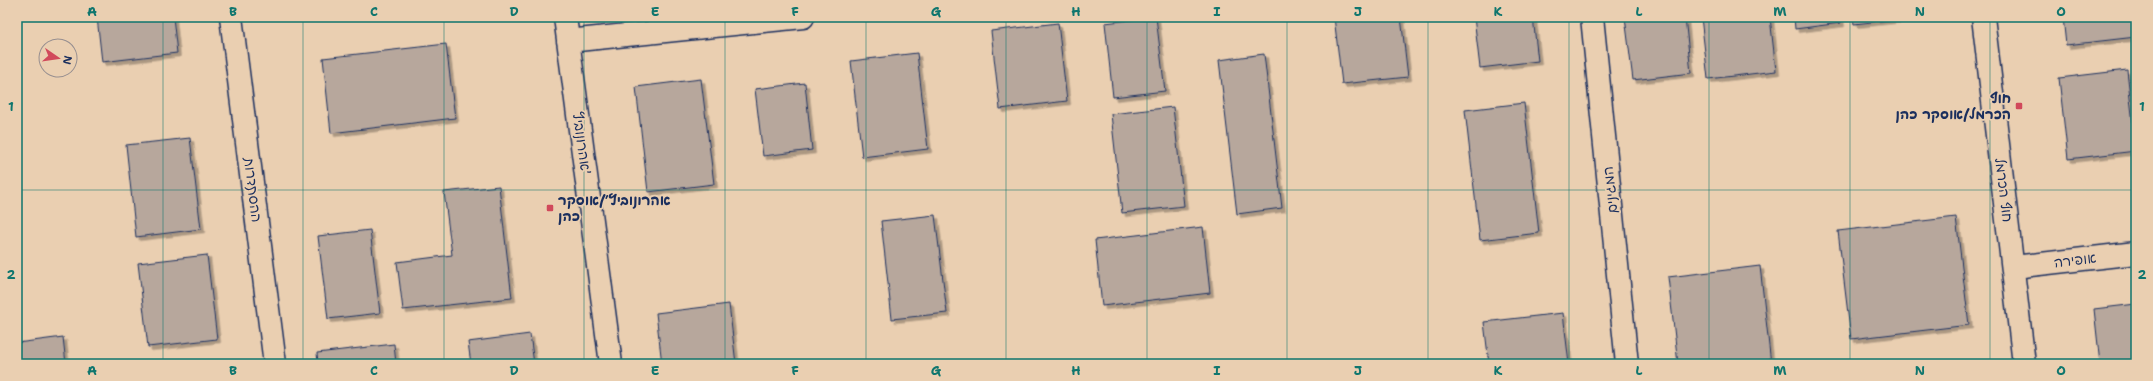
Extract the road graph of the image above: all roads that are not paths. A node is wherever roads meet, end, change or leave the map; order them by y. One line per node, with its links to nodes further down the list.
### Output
1 (231, 17): 9 (street, ההסתדרות)
2 (565, 17): 6 (street, אהרונוביץ')
3 (803, 17): 6 (street)
4 (1592, 17): 11 (street, המגינים)
5 (1983, 17): 8 (street, חוף הכרמל)
6 (568, 41): 10 (street, אהרונוביץ')
7 (2136, 252): 8 (street, אופירה)
8 (2014, 267): 12 (street, חוף הכרמל)
9 (275, 364)
10 (611, 364)
11 (1628, 364)
12 (2024, 364)

